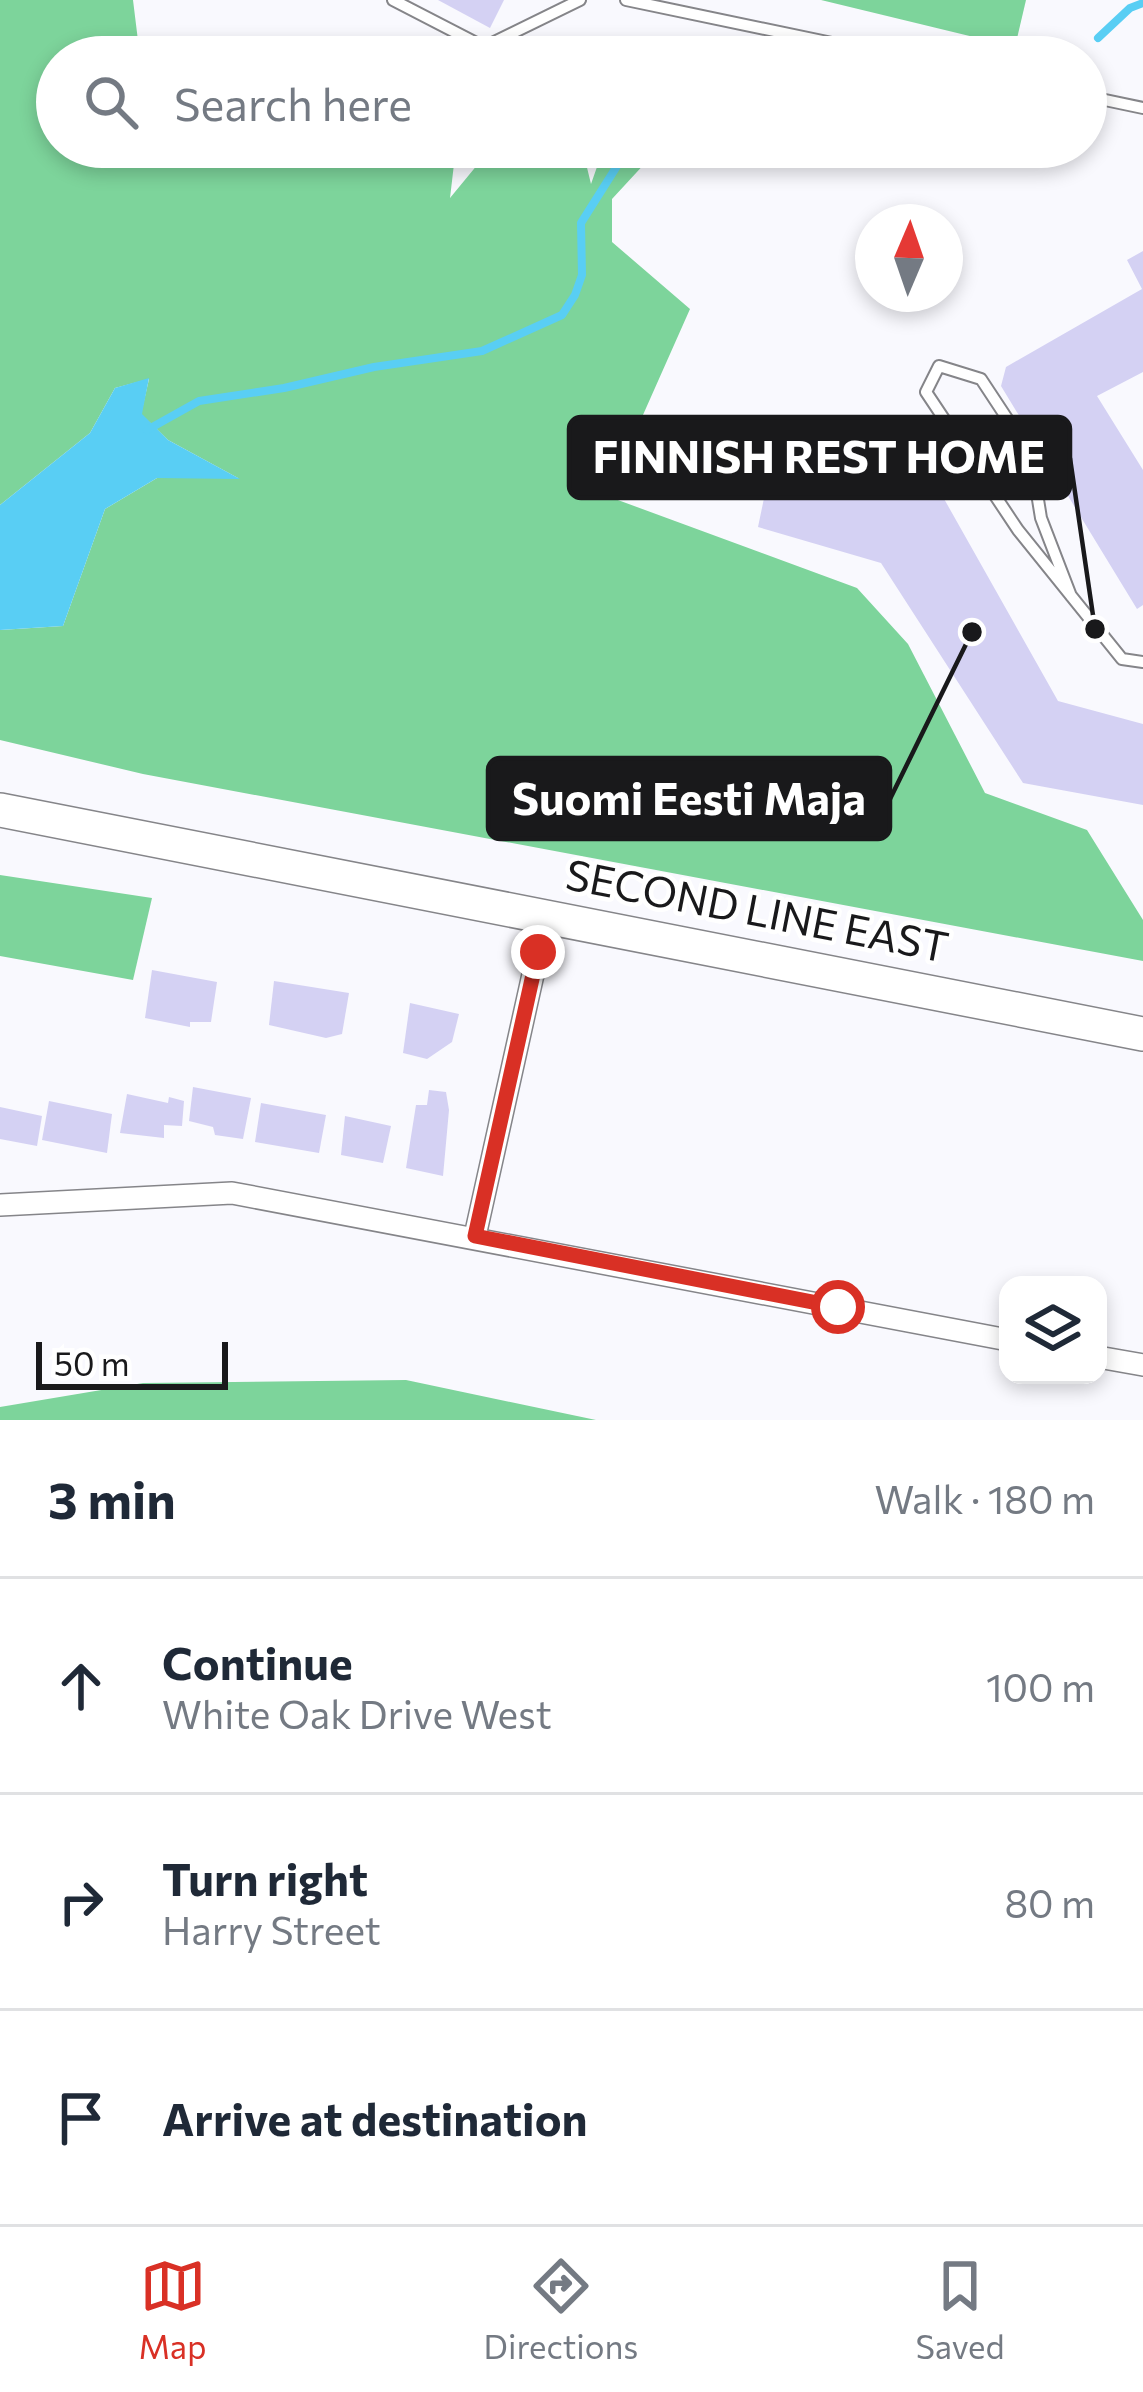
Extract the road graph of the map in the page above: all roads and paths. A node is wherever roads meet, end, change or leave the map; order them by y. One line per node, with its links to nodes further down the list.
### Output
1 (392, 0): 4 (lane)
2 (580, 0): 5 (lane)
3 (626, 0): 6 (lane)
4 (462, 36)
5 (506, 36)
6 (798, 36)
7 (1107, 100): 8 (lane)
8 (1143, 108)
9 (1071, 596): 9 (lane); 10 (lane)
10 (1143, 662)
11 (0, 810): 12 (highway, SECOND LINE EAST)
12 (546, 916): 13 (highway, SECOND LINE EAST); 15 (street)
13 (1143, 1034)
14 (0, 1205): 15 (street)
15 (475, 1236): 16 (street)
16 (999, 1338)
17 (1107, 1359): 18 (street)
18 (1143, 1366)

